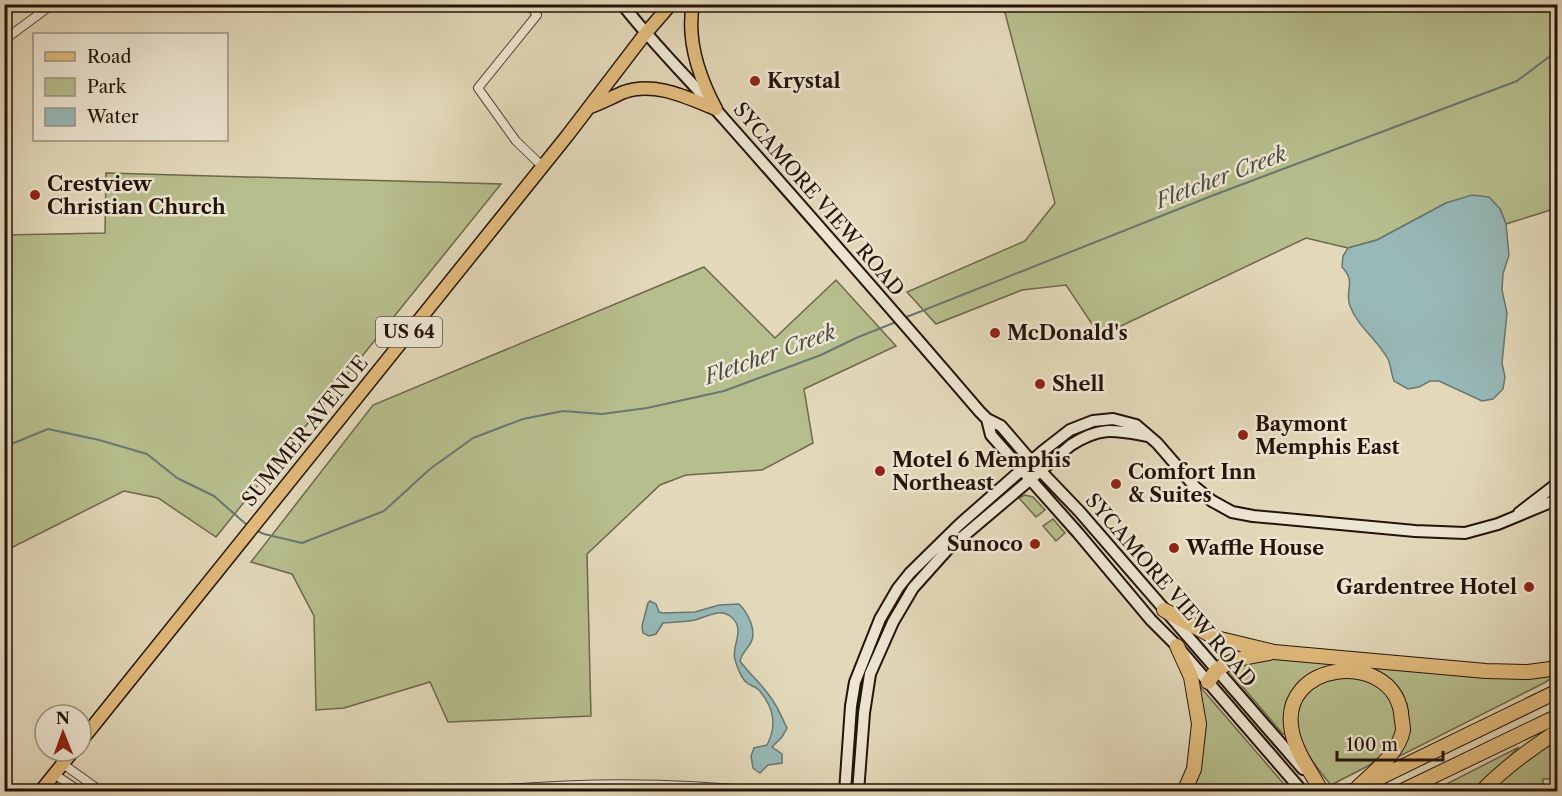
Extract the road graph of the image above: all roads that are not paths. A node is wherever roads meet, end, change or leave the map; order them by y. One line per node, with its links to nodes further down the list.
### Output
1 (49, 4): 7 (street)
2 (529, 4): 10 (street)
3 (621, 4): 6 (main road, SYCAMORE VIEW ROAD)
4 (671, 4): 6 (main road, SUMMER AVENUE / US 64)
5 (693, 4): 9 (main road)
6 (645, 34): 8 (main road, SUMMER AVENUE / US 64); 9 (main road, SYCAMORE VIEW ROAD)
7 (4, 40)
8 (590, 107): 9 (main road); 10 (main road, SUMMER AVENUE / US 64)
9 (716, 109): 11 (main road, SYCAMORE VIEW ROAD)
10 (542, 166): 28 (main road, SUMMER AVENUE / US 64)
11 (987, 419): 13 (main road, SYCAMORE VIEW ROAD); 14 (main road, SYCAMORE VIEW ROAD)
12 (1148, 436): 13 (main road); 15 (main road); 19 (main road)
13 (1032, 462): 14 (main road); 15 (main road, SYCAMORE VIEW ROAD)
14 (1022, 470): 16 (main road, SYCAMORE VIEW ROAD); 39 (main road)
15 (1041, 470): 16 (main road); 20 (main road, SYCAMORE VIEW ROAD)
16 (1030, 479): 21 (main road, SYCAMORE VIEW ROAD); 40 (main road)
17 (1557, 483): 19 (main road)
18 (1557, 499): 19 (main road)
19 (1517, 515)
20 (1164, 610): 22 (highway); 24 (main road, SYCAMORE VIEW ROAD)
21 (1177, 646): 25 (main road, SYCAMORE VIEW ROAD); 41 (highway)
22 (1274, 652): 23 (highway); 24 (highway)
23 (1557, 668)
24 (1217, 670): 25 (highway); 32 (main road, SYCAMORE VIEW ROAD)
25 (1208, 682): 42 (main road, SYCAMORE VIEW ROAD)
26 (1557, 691): 33 (highway)
27 (1557, 716): 43 (highway)
28 (93, 726)
29 (1557, 731): 44 (highway)
30 (63, 763): 31 (main road)
31 (58, 769): 34 (main road); 35 (street); 36 (street)
32 (1320, 788): 33 (highway)
33 (1354, 789)
34 (40, 792)
35 (81, 792)
36 (102, 792)
37 (474, 792): 38 (street)
38 (765, 792)
39 (845, 792)
40 (858, 792)
41 (1184, 792)
42 (1304, 792)
43 (1400, 792)
44 (1481, 792)

